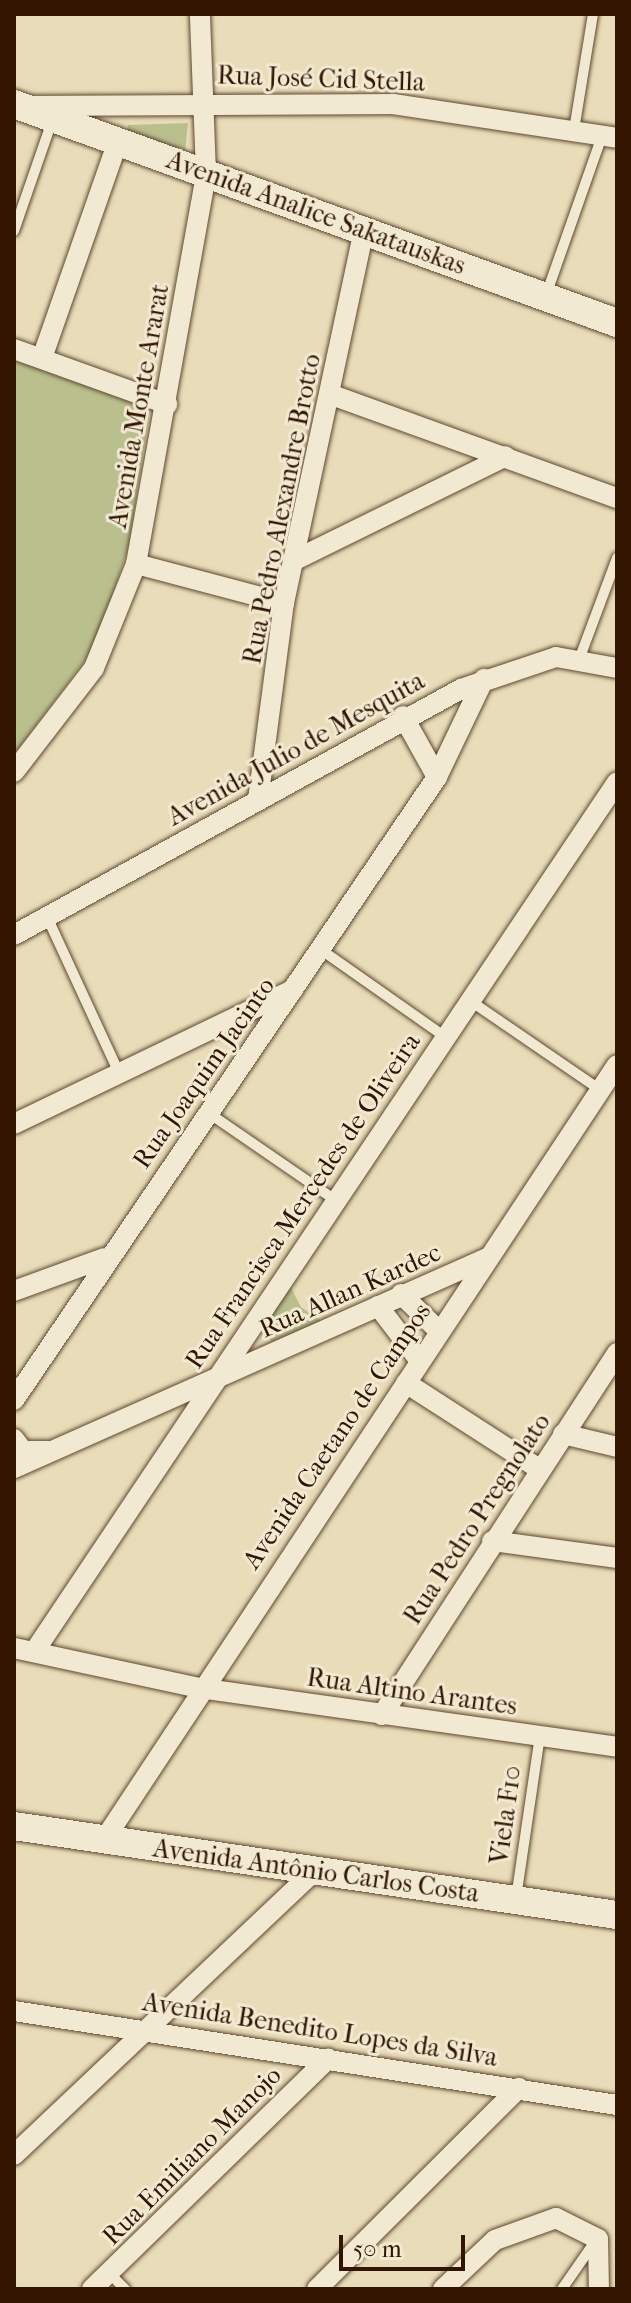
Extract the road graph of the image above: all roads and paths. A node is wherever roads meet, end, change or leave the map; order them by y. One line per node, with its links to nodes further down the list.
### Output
1 (200, 14): 3 (street, Avenida Monte Ararat)
2 (593, 14): 6 (lane)
3 (204, 101): 4 (street, Rua José Cid Stella); 6 (street, Rua José Cid Stella); 9 (street, Avenida Monte Ararat)
4 (18, 105): 5 (street, Avenida Analice Sakatauskas)
5 (54, 116): 8 (street, Avenida Analice Sakatauskas); 11 (lane)
6 (574, 130): 7 (street, Rua José Cid Stella)
7 (610, 137): 12 (lane)
8 (118, 141): 9 (street, Avenida Analice Sakatauskas); 15 (street)
9 (206, 173): 10 (street, Avenida Analice Sakatauskas); 17 (street, Avenida Monte Ararat)
10 (364, 230): 12 (street, Avenida Analice Sakatauskas); 16 (street, Rua Pedro Alexandre Brotto)
11 (14, 231)
12 (545, 297): 13 (street, Avenida Analice Sakatauskas)
13 (617, 323)
14 (14, 349): 15 (street)
15 (42, 358): 17 (street)
16 (332, 395): 18 (street); 21 (street, Rua Pedro Alexandre Brotto)
17 (167, 404): 22 (street, Avenida Monte Ararat)
18 (506, 456): 19 (street); 21 (street)
19 (617, 498)
20 (617, 558): 24 (lane)
21 (293, 561): 23 (street, Rua Pedro Alexandre Brotto)
22 (136, 564): 23 (street); 28 (street, Avenida Monte Ararat)
23 (284, 603): 31 (street, Rua Pedro Alexandre Brotto)
24 (580, 657): 25 (street, Avenida Julio de Mesquita); 26 (street, Avenida Julio de Mesquita)
25 (617, 668)
26 (484, 679): 27 (street, Avenida Julio de Mesquita); 29 (street, Rua Joaquim Jacinto)
27 (403, 716): 29 (street); 31 (street, Avenida Julio de Mesquita)
28 (14, 772)
29 (437, 777): 34 (street, Rua Joaquim Jacinto)
30 (617, 782): 36 (street, Rua Francisca Mercedes de Oliveira)
31 (258, 800): 32 (street, Avenida Julio de Mesquita)
32 (47, 917): 33 (street, Avenida Julio de Mesquita); 39 (lane)
33 (14, 935)
34 (320, 949): 35 (street, Rua Joaquim Jacinto); 37 (lane)
35 (296, 988): 39 (street); 41 (street, Rua Joaquim Jacinto)
36 (469, 1000): 37 (street, Rua Francisca Mercedes de Oliveira); 40 (lane)
37 (444, 1036): 43 (street, Rua Francisca Mercedes de Oliveira)
38 (617, 1065): 40 (street, Avenida Caetano de Campos)
39 (119, 1073): 42 (street)
40 (599, 1089): 45 (street, Avenida Caetano de Campos)
41 (210, 1114): 43 (lane); 44 (street, Rua Joaquim Jacinto)
42 (14, 1124)
43 (335, 1200): 52 (street, Rua Francisca Mercedes de Oliveira)
44 (104, 1258): 46 (street); 54 (street, Rua Joaquim Jacinto)
45 (487, 1258): 47 (street, Rua Allan Kardec); 49 (street, Avenida Caetano de Campos)
46 (14, 1291)
47 (401, 1294): 48 (street, Rua Allan Kardec); 49 (street)
48 (378, 1306): 51 (street); 52 (street, Rua Allan Kardec)
49 (439, 1331): 51 (street, Avenida Caetano de Campos)
50 (617, 1353): 55 (street, Rua Pedro Pregnolato)
51 (420, 1361): 53 (street, Avenida Caetano de Campos)
52 (212, 1383): 58 (street, Rua Allan Kardec); 63 (street, Rua Francisca Mercedes de Oliveira)
53 (406, 1383): 60 (street); 64 (street, Avenida Caetano de Campos)
54 (14, 1400)
55 (563, 1434): 57 (street); 60 (street, Rua Pedro Pregnolato)
56 (14, 1439): 58 (street)
57 (617, 1447)
58 (57, 1450): 59 (street, Rua Allan Kardec)
59 (14, 1468)
60 (538, 1468): 61 (street, Rua Pedro Pregnolato)
61 (492, 1541): 62 (street); 65 (street, Rua Pedro Pregnolato)
62 (617, 1558)
63 (24, 1650): 64 (street, Rua Altino Arantes)
64 (199, 1688): 65 (street, Rua Altino Arantes); 69 (street, Avenida Caetano de Campos)
65 (382, 1715): 66 (street, Rua Altino Arantes)
66 (540, 1736): 67 (street, Rua Altino Arantes); 71 (lane, Viela F10)
67 (617, 1747)
68 (14, 1826): 69 (street, Avenida Antônio Carlos Costa)
69 (104, 1840): 70 (street, Avenida Antônio Carlos Costa)
70 (314, 1871): 71 (street, Avenida Antônio Carlos Costa); 74 (street)
71 (516, 1900): 72 (street, Avenida Antônio Carlos Costa)
72 (617, 1915)
73 (14, 2011): 74 (street, Avenida Benedito Lopes da Silva)
74 (151, 2029): 75 (street, Avenida Benedito Lopes da Silva); 78 (street)
75 (328, 2059): 76 (street, Avenida Benedito Lopes da Silva); 80 (street, Rua Emiliano Manojo)
76 (519, 2088): 77 (street, Avenida Benedito Lopes da Silva); 81 (street)
77 (617, 2105)
78 (14, 2155)
79 (598, 2239): 83 (street); 84 (lane); 85 (street)
80 (117, 2282): 82 (street, Rua Emiliano Manojo)
81 (327, 2286)
82 (92, 2289)
83 (443, 2289)
84 (562, 2289)
85 (599, 2289)

